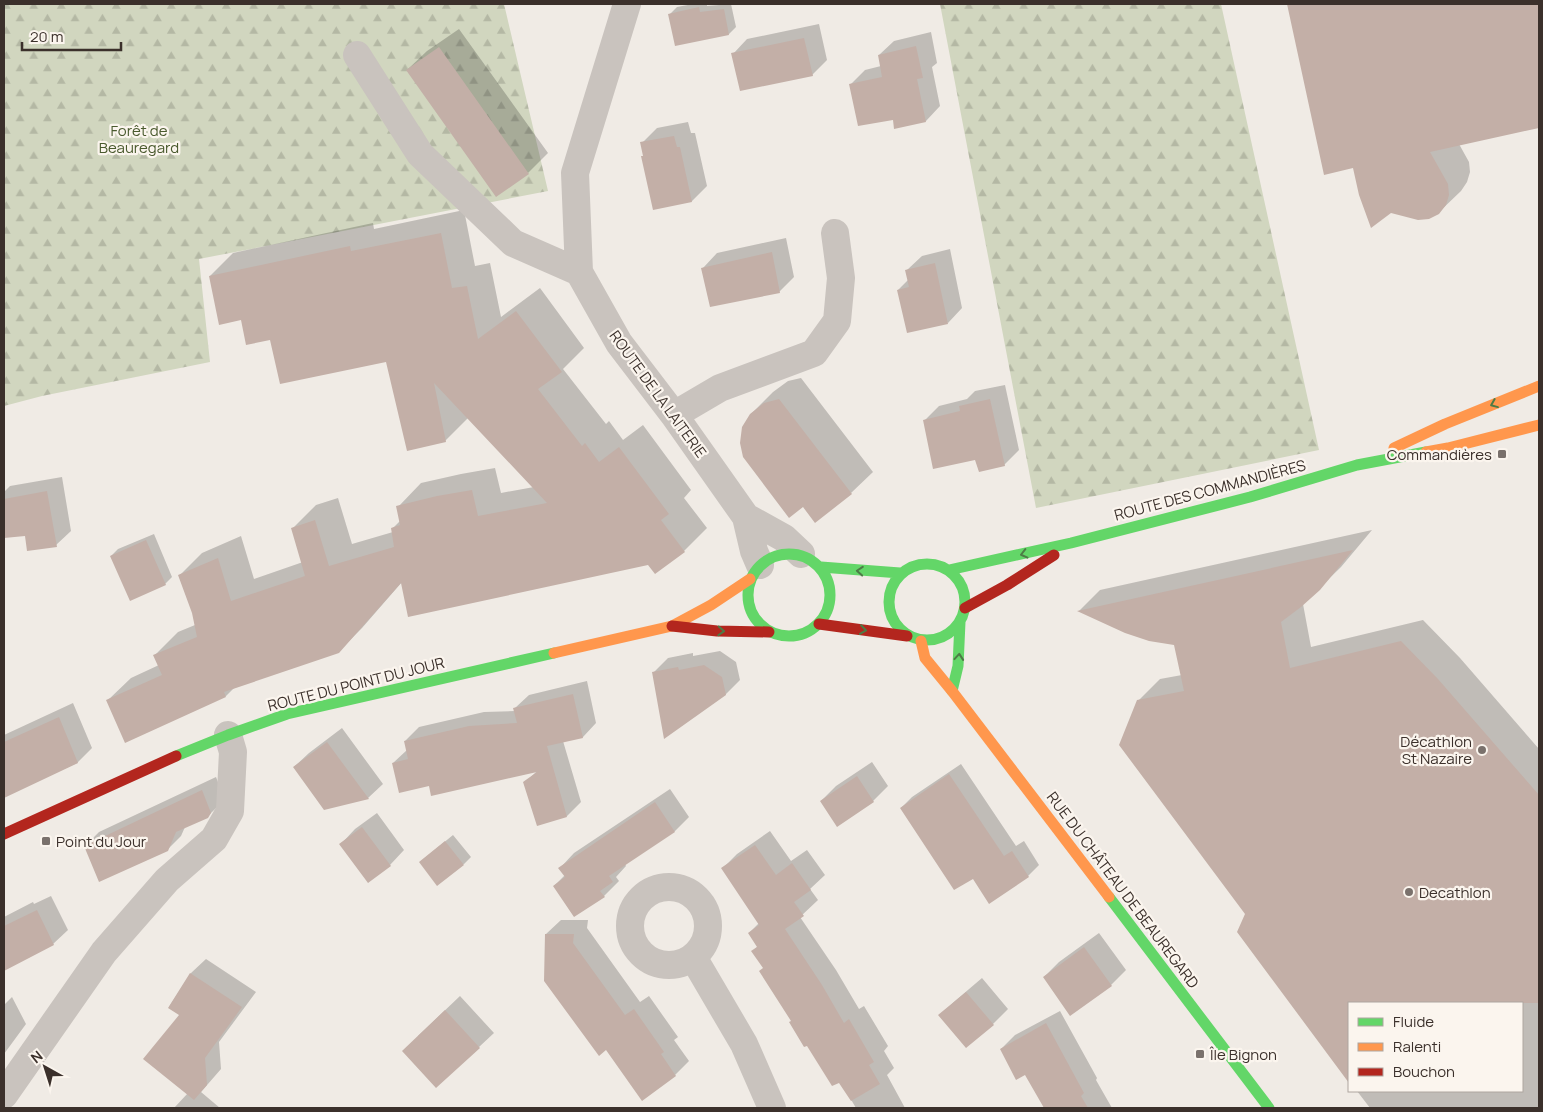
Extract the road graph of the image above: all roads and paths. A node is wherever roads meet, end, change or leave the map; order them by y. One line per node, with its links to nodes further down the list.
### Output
1 (627, 4): 4 (street, ROUTE DE LA LAITERIE)
2 (358, 55): 4 (street)
3 (835, 233): 6 (street)
4 (579, 272): 6 (street, ROUTE DE LA LAITERIE)
5 (1539, 386): 8 (main road, ROUTE DES COMMANDIÈRES, one-way to 8)
6 (674, 415): 9 (street, ROUTE DE LA LAITERIE)
7 (1539, 425): 8 (main road, ROUTE DES COMMANDIÈRES)
8 (1357, 465): 10 (main road, ROUTE DES COMMANDIÈRES)
9 (746, 517): 11 (street, ROUTE DE LA LAITERIE); 13 (street, ROUTE DE LA LAITERIE)
10 (1071, 543): 12 (main road, ROUTE DES COMMANDIÈRES, one-way to 12); 15 (main road, ROUTE DES COMMANDIÈRES)
11 (811, 561): 13 (main road); 14 (main road, ROUTE DES COMMANDIÈRES, one-way to 11); 17 (main road)
12 (949, 570): 14 (main road, ROUTE DES COMMANDIÈRES); 15 (main road)
13 (755, 572): 18 (main road, ROUTE DU POINT DU JOUR); 19 (main road)
14 (900, 573): 20 (main road)
15 (965, 608): 16 (main road)
16 (960, 622): 21 (main road); 22 (main road, one-way to 16)
17 (818, 624): 19 (main road); 20 (main road, one-way to 20)
18 (672, 626): 19 (main road, ROUTE DU POINT DU JOUR, one-way to 19); 23 (main road, ROUTE DU POINT DU JOUR)
19 (769, 632)
20 (907, 636): 21 (main road)
21 (921, 640): 22 (main road, RUE DU CHÂTEAU DE BEAUREGARD)
22 (952, 691): 28 (main road, RUE DU CHÂTEAU DE BEAUREGARD)
23 (228, 735): 24 (main road, ROUTE DU POINT DU JOUR); 26 (street)
24 (4, 834)
25 (693, 957): 27 (street)
26 (4, 1095)
27 (772, 1108)
28 (1269, 1108)

